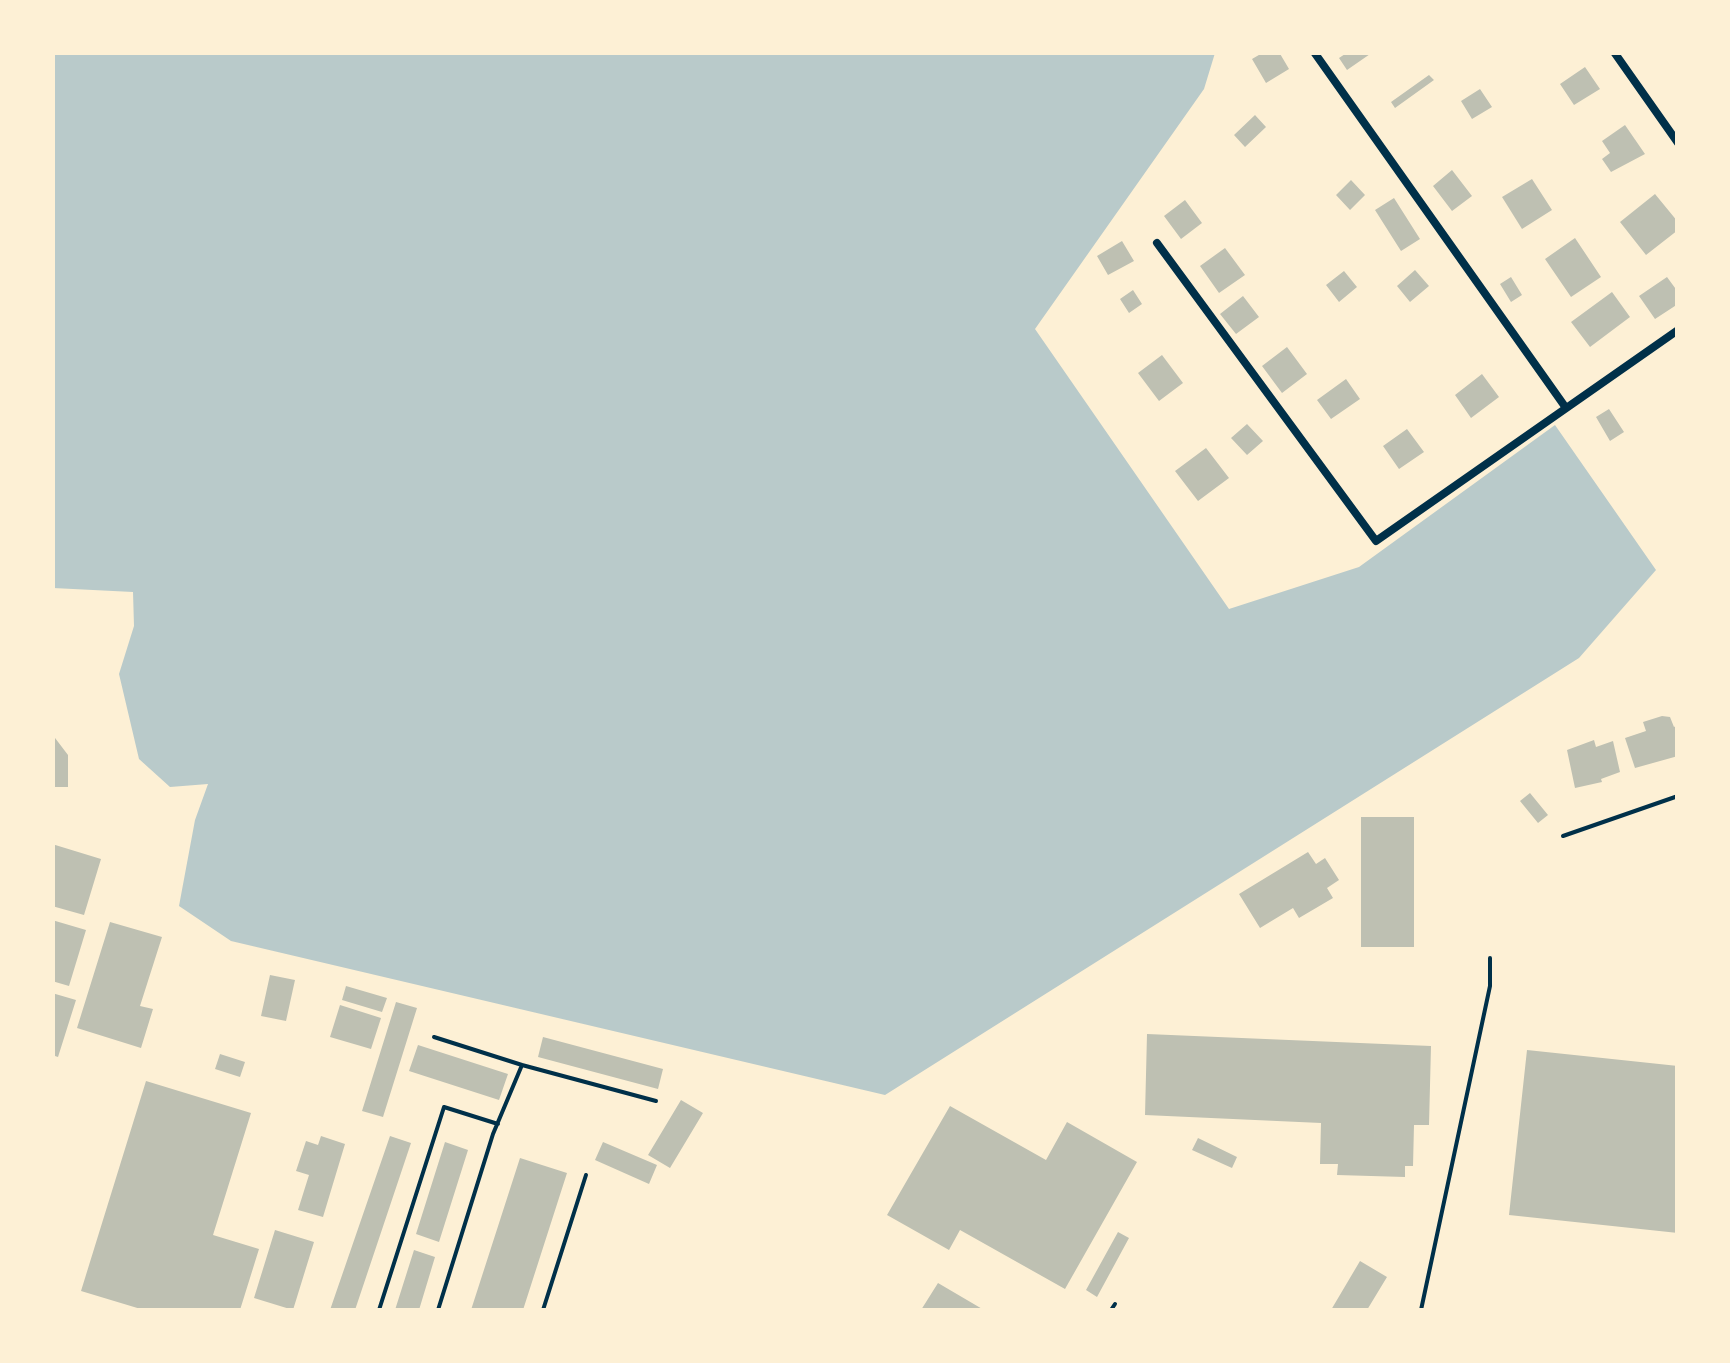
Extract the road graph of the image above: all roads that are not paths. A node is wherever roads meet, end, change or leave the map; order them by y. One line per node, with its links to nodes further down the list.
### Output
1 (1314, 52): 6 (street)
2 (1614, 52): 3 (street)
3 (1678, 144)
4 (1157, 244): 6 (street)
5 (1678, 330): 6 (street)
6 (1566, 408)
7 (1678, 796): 8 (lane)
8 (1563, 836)
9 (1490, 958): 20 (lane)
10 (434, 1037): 11 (lane)
11 (522, 1065): 12 (lane); 13 (lane)
12 (656, 1101)
13 (498, 1124): 16 (lane); 17 (lane)
14 (586, 1175): 18 (lane)
15 (1116, 1304): 19 (lane)
16 (379, 1310)
17 (438, 1310)
18 (543, 1310)
19 (1111, 1310)
20 (1421, 1310)

